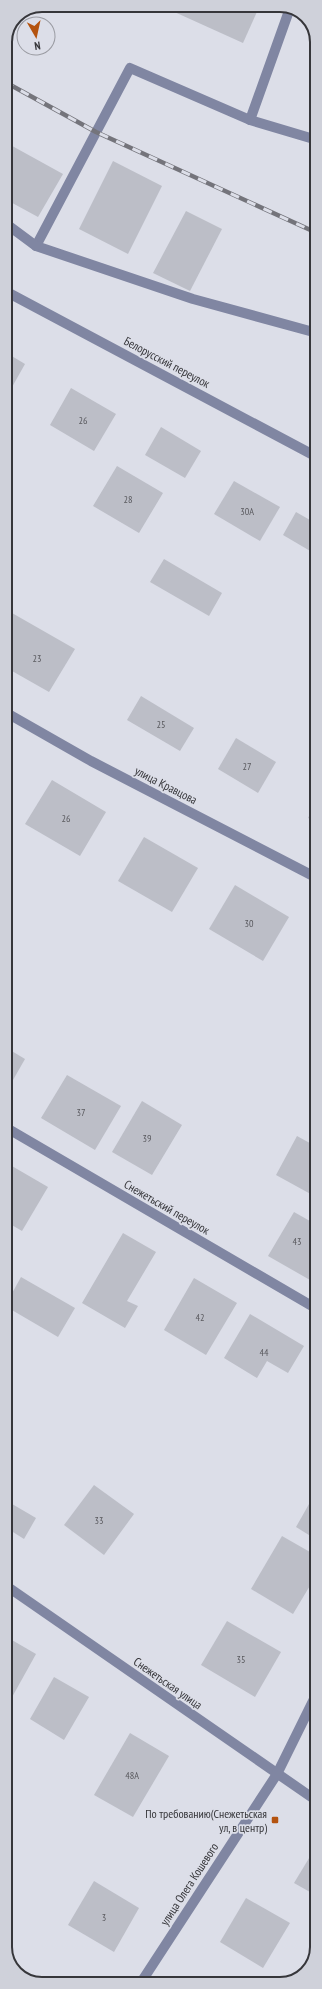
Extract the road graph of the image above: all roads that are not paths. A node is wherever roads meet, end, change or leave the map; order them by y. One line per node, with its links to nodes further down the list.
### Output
1 (288, 13): 2 (street)
2 (250, 120): 3 (street); 5 (street)
3 (310, 138)
4 (12, 228): 5 (street)
5 (36, 246): 7 (street)
6 (12, 295): 8 (street, Белорусский переулок)
7 (310, 331)
8 (310, 453)
9 (12, 716): 10 (street, улица Кравцова)
10 (310, 874)
11 (12, 1131): 12 (street, Снежетьский переулок)
12 (310, 1305)
13 (12, 1590): 15 (street, Снежетьская улица)
14 (310, 1707): 15 (street, улица Олега Кошевого)
15 (277, 1774): 16 (street, Снежетьская улица); 17 (street, улица Олега Кошевого)
16 (310, 1796)
17 (145, 1977)

